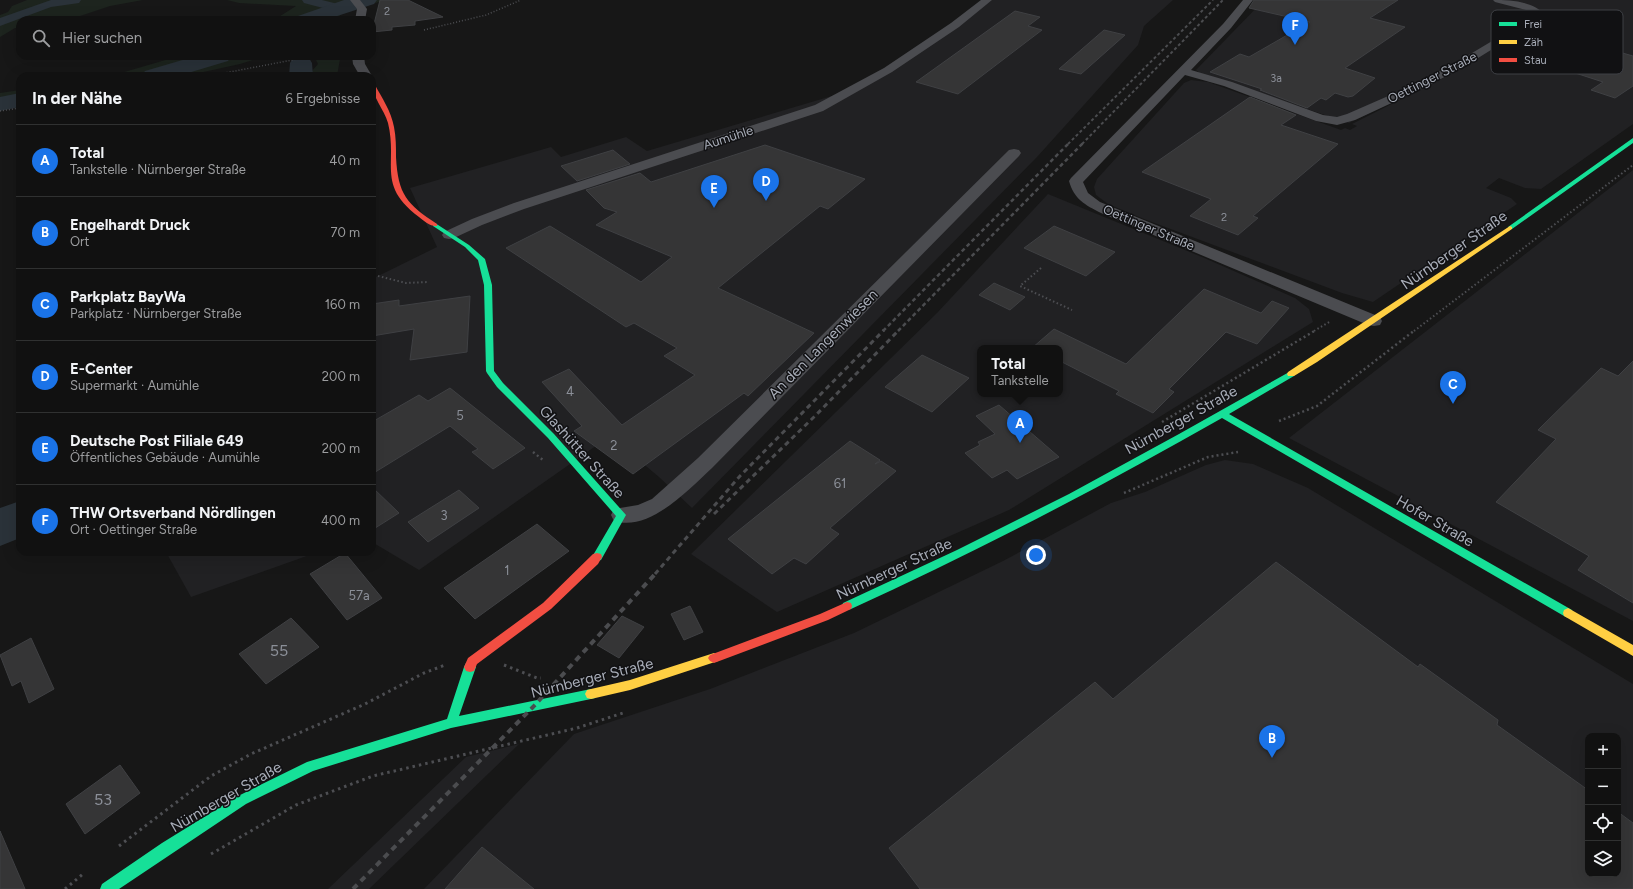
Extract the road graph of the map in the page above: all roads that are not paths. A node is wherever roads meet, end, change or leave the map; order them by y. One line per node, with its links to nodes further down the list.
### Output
1 (355, 0): 6 (street)
2 (987, 0): 14 (street, Aumühle)
3 (1248, 0): 9 (street, Oettinger Straße)
4 (1498, 0): 5 (street, Oettinger Straße)
5 (1533, 10)
6 (361, 16)
7 (1491, 45): 9 (street, Oettinger Straße)
8 (359, 60): 10 (street)
9 (1183, 71): 15 (street, Oettinger Straße)
10 (364, 72)
11 (376, 92): 14 (main road, Glashütter Straße)
12 (1633, 140): 15 (main road, Nürnberger Straße)
13 (1014, 153): 17 (street, An den Langenwiesen)
14 (449, 235): 17 (main road, Glashütter Straße)
15 (1374, 321): 16 (main road, Nürnberger Straße)
16 (1223, 414): 18 (main road, Hofer Straße); 19 (main road, Nürnberger Straße)
17 (621, 515): 19 (main road, Glashütter Straße)
18 (1633, 651)
19 (451, 723): 20 (main road, Nürnberger Straße)
20 (107, 889)

